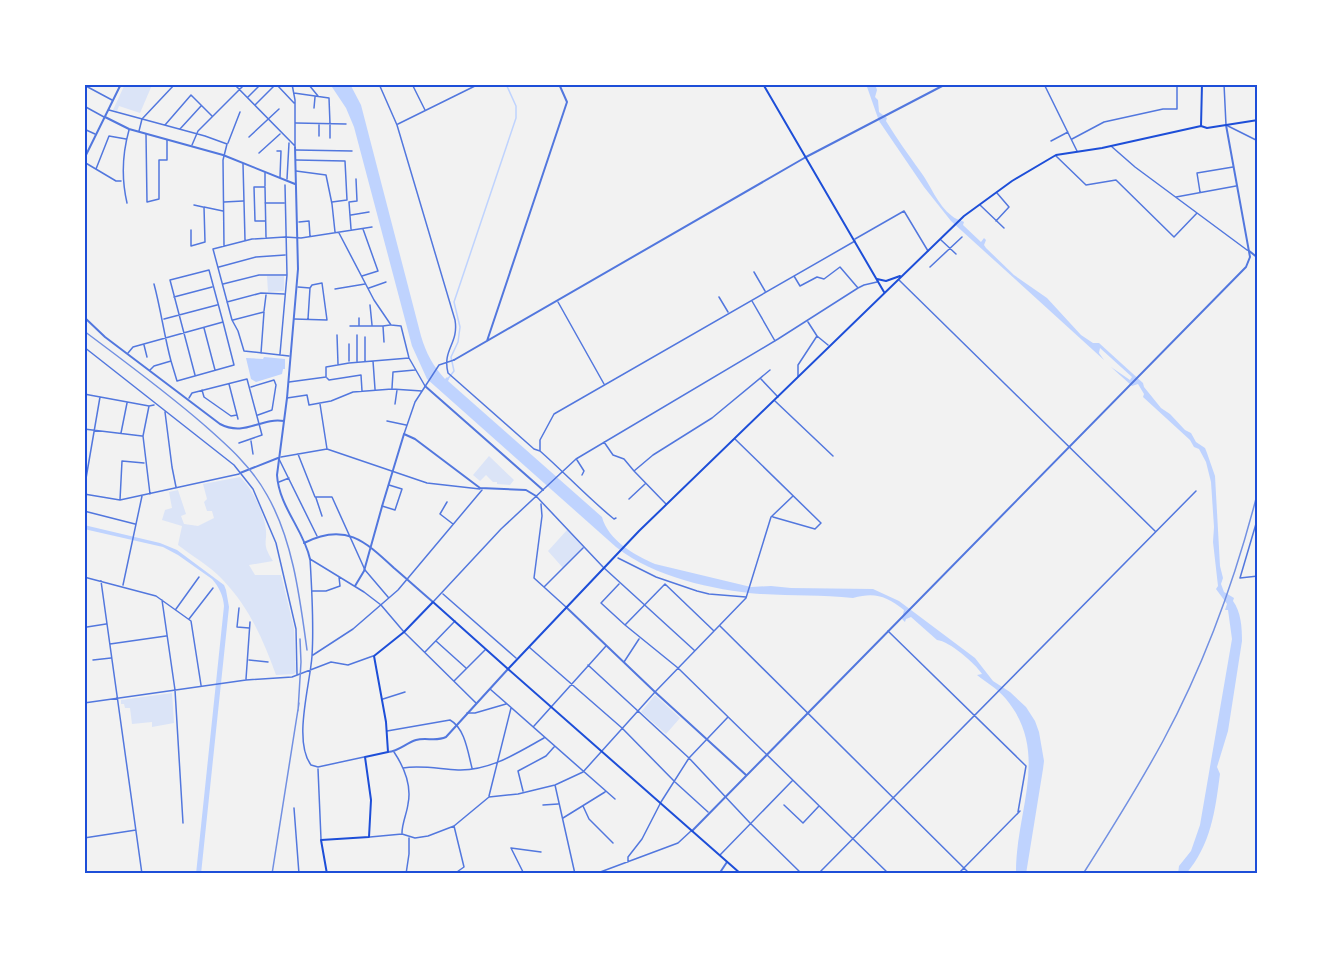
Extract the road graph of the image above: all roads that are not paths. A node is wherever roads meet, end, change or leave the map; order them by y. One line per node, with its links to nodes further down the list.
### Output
1 (121, 84): 25 (street)
2 (175, 84): 37 (street)
3 (234, 84): 21 (street)
4 (245, 84): 21 (street)
5 (261, 84): 24 (street)
6 (276, 84): 26 (street); 29 (street)
7 (292, 84): 22 (street)
8 (379, 84): 45 (street)
9 (412, 84): 33 (street)
10 (479, 84): 20 (street)
11 (559, 84): 187 (street)
12 (763, 84): 76 (main road)
13 (946, 84): 76 (street)
14 (1044, 84): 52 (street)
15 (1177, 84): 61 (street)
16 (1202, 84): 47 (main road)
17 (1224, 84): 46 (street)
18 (84, 85): 25 (street)
19 (309, 85): 23 (street)
20 (474, 85): 33 (street)
21 (239, 90): 24 (street); 35 (street)
22 (294, 93): 23 (street); 26 (street)
23 (317, 96): 30 (street); 42 (street)
24 (247, 98): 29 (street)
25 (113, 101): 31 (street)
26 (295, 104): 40 (street)
27 (84, 106): 36 (street)
28 (202, 106): 35 (street); 44 (street); 50 (street)
29 (254, 106): 38 (street)
30 (314, 108)
31 (108, 109): 36 (street); 37 (street)
32 (279, 109): 38 (street)
33 (426, 111): 45 (street)
34 (240, 112): 66 (street)
35 (213, 116): 55 (street)
36 (105, 117): 49 (street); 56 (street)
37 (142, 119): 44 (street); 51 (street)
38 (268, 120): 53 (street); 58 (street)
39 (1258, 120): 46 (main road)
40 (295, 123): 41 (street); 69 (street)
41 (319, 124): 42 (street); 57 (street)
42 (330, 124): 43 (street); 59 (street)
43 (346, 124)
44 (164, 125): 50 (street)
45 (397, 125): 205 (street)
46 (1226, 125): 47 (main road); 64 (street); 80 (street)
47 (1201, 126): 68 (main road)
48 (84, 129): 56 (street)
49 (129, 129): 51 (street); 62 (street)
50 (179, 129): 55 (street)
51 (139, 132): 54 (street)
52 (1069, 132): 61 (street); 63 (street)
53 (280, 133): 65 (street); 73 (street)
54 (146, 134): 60 (street); 60 (street)
55 (196, 134): 66 (street); 67 (street)
56 (96, 135): 77 (street)
57 (319, 136)
58 (249, 137)
59 (330, 138)
60 (167, 139): 67 (street)
61 (1072, 139): 72 (street)
62 (126, 140): 81 (street); 87 (street)
63 (1051, 141)
64 (1258, 141)
65 (290, 143): 69 (street); 86 (street)
66 (227, 144): 74 (street)
67 (192, 146): 74 (street)
68 (1111, 146): 72 (main road); 94 (street)
69 (295, 148): 71 (street); 78 (street)
70 (277, 151): 84 (street)
71 (352, 151)
72 (1078, 152): 75 (main road)
73 (259, 153)
74 (223, 155): 79 (street); 96 (street)
75 (1056, 155): 93 (main road); 106 (street)
76 (806, 157): 124 (main road); 160 (street)
77 (84, 158): 81 (street)
78 (295, 160): 83 (street); 98 (street)
79 (243, 163): 82 (street); 95 (street)
80 (1233, 167): 90 (street); 92 (street)
81 (96, 169): 87 (street)
82 (265, 171): 84 (street); 91 (street)
83 (296, 171): 88 (street); 98 (street)
84 (280, 177): 86 (street)
85 (356, 179): 107 (street)
86 (287, 180): 88 (street)
87 (122, 181): 99 (street)
88 (296, 184): 122 (street)
89 (285, 185): 97 (street)
90 (1237, 186): 92 (street); 128 (street)
91 (265, 187): 100 (street); 108 (street)
92 (1200, 192): 94 (street)
93 (996, 193): 102 (main road); 109 (street)
94 (1175, 197): 106 (street)
95 (244, 201): 96 (street); 125 (street)
96 (224, 202): 104 (street)
97 (285, 202): 100 (street); 119 (street)
98 (332, 202): 117 (street)
99 (127, 203)
100 (265, 203): 108 (street)
101 (194, 205): 103 (street)
102 (980, 205): 109 (street); 123 (main road)
103 (204, 207): 104 (street); 114 (street)
104 (224, 211): 126 (street)
105 (369, 212): 107 (street)
106 (1197, 213): 128 (street)
107 (350, 215): 115 (street)
108 (265, 221): 121 (street)
109 (996, 221): 113 (street)
110 (299, 222): 118 (street)
111 (372, 227): 112 (street)
112 (363, 228): 115 (street); 139 (street)
113 (1004, 228)
114 (191, 230)
115 (351, 230): 116 (street)
116 (339, 232): 117 (street); 139 (street)
117 (335, 233): 118 (street)
118 (310, 236): 122 (street)
119 (285, 237): 121 (street); 122 (street); 131 (street)
120 (962, 237): 127 (street)
121 (266, 238): 125 (street)
122 (297, 238): 147 (street)
123 (940, 239): 127 (street); 129 (main road)
124 (855, 240): 129 (street); 138 (street); 140 (main road)
125 (245, 241): 126 (street)
126 (224, 246): 133 (street)
127 (950, 249): 130 (street); 134 (street)
128 (1248, 250): 132 (street); 255 (street)
129 (928, 251): 137 (main road)
130 (956, 254)
131 (286, 255): 133 (street); 136 (street)
132 (1258, 258)
133 (218, 267): 145 (street)
134 (930, 267)
135 (754, 272): 153 (street)
136 (286, 274): 145 (street); 156 (street)
137 (903, 274): 140 (main road); 141 (main road)
138 (794, 275): 151 (street); 153 (street)
139 (362, 276): 146 (street)
140 (875, 277): 143 (main road)
141 (898, 279): 154 (main road); 255 (street)
142 (386, 282): 150 (street)
143 (878, 282): 151 (street); 154 (main road)
144 (154, 284): 171 (street)
145 (223, 284): 161 (street)
146 (366, 284): 150 (street); 152 (street)
147 (297, 286): 149 (street); 169 (street)
148 (213, 287): 157 (street); 157 (street); 162 (street)
149 (310, 288): 170 (street); 170 (street)
150 (368, 288): 177 (street)
151 (858, 288): 173 (street)
152 (335, 289)
153 (765, 292): 159 (street)
154 (884, 292): 192 (main road)
155 (266, 293): 156 (street); 161 (street); 164 (street)
156 (285, 294): 196 (street)
157 (174, 297): 166 (street)
158 (719, 297): 165 (street)
159 (752, 300): 165 (street); 188 (street)
160 (557, 301): 187 (street); 219 (street)
161 (227, 302): 172 (street)
162 (218, 304): 166 (street); 174 (street)
163 (370, 305): 176 (street)
164 (264, 312): 172 (street); 194 (street)
165 (729, 313): 219 (street)
166 (179, 315): 171 (street); 181 (street)
167 (84, 317): 195 (street)
168 (359, 318): 175 (street)
169 (294, 319): 170 (street); 197 (street)
170 (308, 319)
171 (163, 320): 186 (street)
172 (232, 320): 194 (street)
173 (807, 321): 184 (street); 188 (street)
174 (223, 322): 180 (street); 208 (street)
175 (359, 325): 176 (street); 178 (street)
176 (372, 325): 179 (street)
177 (391, 325): 179 (street); 199 (street)
178 (350, 326)
179 (383, 326): 189 (street)
180 (204, 327): 181 (street); 208 (street)
181 (184, 333): 186 (street); 212 (street)
182 (337, 335): 207 (street)
183 (357, 335): 203 (street)
184 (817, 336): 192 (street); 213 (street)
185 (364, 337): 204 (street)
186 (165, 338): 190 (street); 200 (street)
187 (487, 341): 202 (street)
188 (775, 341): 253 (street)
189 (384, 342)
190 (144, 344): 195 (street); 198 (street)
191 (349, 344): 206 (street)
192 (829, 346): 213 (main road)
193 (84, 347): 235 (street)
194 (261, 353): 196 (street)
195 (127, 354): 211 (street)
196 (280, 355): 197 (street)
197 (291, 356): 216 (street)
198 (147, 357)
199 (409, 358): 201 (street); 209 (street)
200 (171, 361): 211 (street); 212 (street)
201 (373, 361): 204 (street); 224 (street)
202 (452, 361): 205 (street)
203 (357, 362): 204 (street); 206 (street)
204 (365, 362)
205 (446, 362): 218 (street); 257 (street)
206 (349, 363): 207 (street)
207 (338, 365): 214 (street)
208 (215, 370): 212 (street)
209 (416, 370): 218 (street); 221 (street)
210 (770, 370): 215 (street)
211 (150, 371): 231 (street)
212 (196, 376)
213 (798, 376): 229 (main road)
214 (326, 377): 216 (street); 226 (street)
215 (760, 379): 229 (street); 265 (street)
216 (289, 382): 230 (street)
217 (229, 384): 220 (street); 223 (street); 239 (street)
218 (426, 385): 225 (street); 275 (street)
219 (604, 385): 257 (street)
220 (250, 387): 240 (street); 240 (street)
221 (392, 389): 222 (street); 224 (street)
222 (397, 389): 225 (street); 236 (street)
223 (202, 390): 231 (street); 239 (street)
224 (376, 390): 226 (street)
225 (422, 391): 245 (street)
226 (362, 392): 234 (street)
227 (84, 394): 228 (street)
228 (100, 397): 233 (street); 247 (street)
229 (778, 397): 232 (main road)
230 (287, 398): 234 (street); 242 (street)
231 (187, 400): 244 (street)
232 (774, 400): 251 (main road); 260 (street)
233 (127, 402): 237 (street); 248 (street)
234 (320, 403): 256 (street)
235 (155, 404): 237 (street); 238 (street)
236 (395, 404)
237 (149, 406): 250 (street)
238 (165, 412): 267 (street); 273 (street)
239 (237, 415): 241 (street)
240 (257, 415): 244 (street)
241 (238, 419)
242 (284, 421): 244 (street); 261 (street)
243 (387, 422): 245 (street)
244 (260, 425): 252 (street)
245 (407, 426): 249 (street)
246 (84, 429): 247 (street)
247 (95, 430): 248 (street); 276 (street)
248 (121, 433): 250 (street)
249 (404, 434): 266 (street); 274 (street)
250 (143, 436): 263 (street)
251 (735, 439): 282 (street); 288 (main road)
252 (250, 440): 254 (street); 258 (street)
253 (604, 441): 262 (street); 265 (street)
254 (239, 443)
255 (1069, 447): 297 (street); 340 (street)
256 (327, 449): 259 (street); 266 (street)
257 (540, 451): 264 (street)
258 (253, 454)
259 (298, 454): 261 (street); 283 (street)
260 (832, 456)
261 (278, 458): 267 (street); 269 (street); 270 (street)
262 (576, 459): 264 (street); 268 (street)
263 (145, 464): 279 (street); 285 (street)
264 (563, 470): 275 (street); 294 (street)
265 (634, 471): 271 (street)
266 (392, 472): 272 (street); 274 (street)
267 (240, 473): 273 (street); 364 (street)
268 (582, 475)
269 (289, 478): 270 (street); 299 (street)
270 (278, 483): 300 (street)
271 (646, 483): 284 (street); 288 (street)
272 (388, 485): 289 (street); 289 (street)
273 (176, 488): 279 (street)
274 (482, 489): 281 (street); 296 (street)
275 (544, 489): 281 (street)
276 (84, 490)
277 (1196, 491): 297 (street)
278 (84, 494): 285 (street)
279 (150, 494): 280 (street)
280 (142, 495): 285 (street); 295 (street)
281 (536, 496): 287 (street); 321 (street)
282 (793, 496): 292 (street); 292 (street)
283 (315, 497): 291 (street); 298 (street)
284 (629, 499)
285 (120, 500)
286 (447, 502): 296 (street)
287 (541, 504): 302 (street); 318 (street)
288 (667, 504): 303 (main road)
289 (382, 506): 301 (street)
290 (84, 511): 295 (street)
291 (322, 516)
292 (771, 517): 323 (street)
293 (1258, 517): 308 (street)
294 (616, 518)
295 (135, 524): 316 (street)
296 (454, 524): 311 (street)
297 (1155, 531): 383 (street)
298 (348, 535): 299 (street); 301 (street); 306 (street)
299 (317, 536): 300 (street)
300 (304, 543): 304 (street)
301 (371, 547): 306 (street); 311 (street)
302 (583, 547): 305 (street); 318 (street)
303 (616, 557): 305 (main road); 312 (street)
304 (310, 559): 307 (street); 320 (street)
305 (603, 567): 314 (street); 329 (main road)
306 (365, 570): 317 (street); 322 (street)
307 (339, 576): 317 (street); 320 (street)
308 (1258, 576)
309 (200, 577): 330 (street)
310 (84, 578): 313 (street)
311 (408, 580): 322 (street); 325 (street)
312 (667, 580): 315 (street); 323 (street)
313 (101, 581): 316 (street); 334 (street)
314 (620, 583): 327 (street); 335 (street)
315 (665, 584): 327 (street); 339 (street)
316 (123, 586): 324 (street)
317 (355, 586): 326 (street)
318 (544, 587): 329 (street)
319 (213, 588): 331 (street)
320 (312, 591): 351 (street)
321 (442, 593): 325 (street); 354 (street)
322 (389, 597): 326 (street)
323 (747, 597): 336 (street)
324 (162, 600): 330 (street); 342 (street)
325 (433, 602): 332 (main road); 341 (main road)
326 (381, 605): 341 (street); 351 (street)
327 (645, 605): 335 (street); 349 (street)
328 (239, 608): 338 (street)
329 (566, 608): 346 (main road); 347 (street)
330 (175, 609): 331 (street)
331 (189, 619): 368 (street)
332 (455, 621): 344 (street); 348 (main road)
333 (250, 622): 338 (street)
334 (107, 624): 337 (street); 345 (street)
335 (625, 625): 343 (street)
336 (719, 626): 339 (street); 382 (street)
337 (87, 627)
338 (250, 628): 356 (street)
339 (714, 631): 349 (street)
340 (887, 631): 382 (street); 383 (street)
341 (404, 632): 350 (street); 352 (main road)
342 (167, 635): 345 (street); 370 (street)
343 (640, 638): 358 (street); 361 (street)
344 (436, 641): 350 (street); 360 (street)
345 (110, 644): 353 (street)
346 (529, 646): 354 (main road); 367 (street)
347 (606, 646): 358 (street); 359 (street)
348 (486, 649): 360 (street); 362 (main road)
349 (695, 650): 361 (street)
350 (425, 653): 366 (street)
351 (312, 655): 363 (street)
352 (374, 656): 363 (street); 374 (main road)
353 (112, 658): 355 (street); 373 (street)
354 (517, 659): 362 (main road)
355 (93, 660)
356 (248, 660): 357 (street); 365 (street)
357 (268, 662)
358 (624, 662): 372 (street)
359 (588, 665): 367 (street); 380 (street)
360 (467, 668): 366 (street)
361 (678, 668): 372 (street); 384 (street)
362 (508, 669): 369 (street); 378 (main road)
363 (310, 671): 364 (street); 399 (street)
364 (297, 674): 365 (street)
365 (246, 680): 368 (street)
366 (454, 681): 375 (street)
367 (570, 683): 378 (street); 387 (street)
368 (201, 686): 370 (street)
369 (489, 689): 375 (street); 377 (street)
370 (175, 690): 373 (street); 423 (street)
371 (405, 692): 374 (street)
372 (654, 692): 380 (street); 390 (street)
373 (117, 698): 376 (street); 425 (street)
374 (382, 700): 388 (main road)
375 (476, 702): 381 (street)
376 (84, 703)
377 (507, 704): 379 (street); 381 (street)
378 (551, 706): 386 (street); 392 (main road)
379 (511, 708): 386 (street); 398 (street)
380 (638, 710): 387 (street); 397 (street)
381 (467, 712): 385 (street)
382 (807, 713): 395 (street); 411 (street)
383 (974, 716): 411 (street); 438 (street)
384 (728, 717): 390 (street); 395 (street)
385 (457, 724): 388 (street); 394 (street); 401 (street)
386 (533, 727): 389 (street)
387 (622, 728): 392 (street); 405 (street)
388 (386, 731): 393 (main road)
389 (544, 738): 391 (street); 398 (street)
390 (706, 739): 397 (street); 403 (street)
391 (555, 747): 402 (street); 408 (street)
392 (601, 751): 402 (street); 413 (main road)
393 (388, 752): 394 (street); 396 (main road)
394 (394, 752): 400 (street)
395 (766, 754): 403 (street); 404 (street)
396 (365, 757): 399 (street); 428 (main road)
397 (688, 758): 405 (street); 410 (street)
398 (498, 763): 401 (street); 409 (street)
399 (318, 767): 432 (street)
400 (403, 768): 401 (street); 427 (street)
401 (472, 769)
402 (583, 772): 406 (street); 407 (street)
403 (746, 775): 410 (street)
404 (793, 780): 418 (street); 422 (street)
405 (675, 782): 413 (street); 420 (street)
406 (555, 785): 408 (street); 414 (street)
407 (606, 791): 412 (street); 417 (street)
408 (524, 792): 409 (street)
409 (489, 797): 424 (street)
410 (724, 797): 420 (street); 422 (street)
411 (894, 798): 431 (street); 438 (street)
412 (615, 799)
413 (661, 802): 426 (main road); 436 (street)
414 (559, 804): 415 (street); 421 (street)
415 (543, 805)
416 (784, 805): 418 (street)
417 (583, 806): 421 (street); 433 (street)
418 (819, 806): 431 (street)
419 (294, 808): 440 (street)
420 (709, 813): 426 (street)
421 (563, 818): 445 (street)
422 (750, 823): 435 (street); 449 (street)
423 (183, 824)
424 (454, 826): 429 (street); 443 (street)
425 (136, 830): 430 (street); 439 (street)
426 (692, 831): 435 (main road); 436 (street)
427 (402, 834): 428 (street); 429 (street)
428 (369, 837): 432 (main road)
429 (409, 837): 442 (street)
430 (84, 838)
431 (853, 839): 450 (street); 451 (street)
432 (321, 840): 441 (main road)
433 (613, 843)
434 (541, 852): 444 (street)
435 (720, 855): 437 (main road)
436 (628, 862): 446 (street)
437 (727, 862): 447 (street); 448 (main road)
438 (964, 868): 452 (street); 453 (street)
439 (142, 874)
440 (299, 874)
441 (327, 874)
442 (406, 874)
443 (454, 874)
444 (524, 874)
445 (575, 874)
446 (595, 874)
447 (719, 874)
448 (741, 874)
449 (802, 874)
450 (818, 874)
451 (889, 874)
452 (958, 874)
453 (970, 874)

